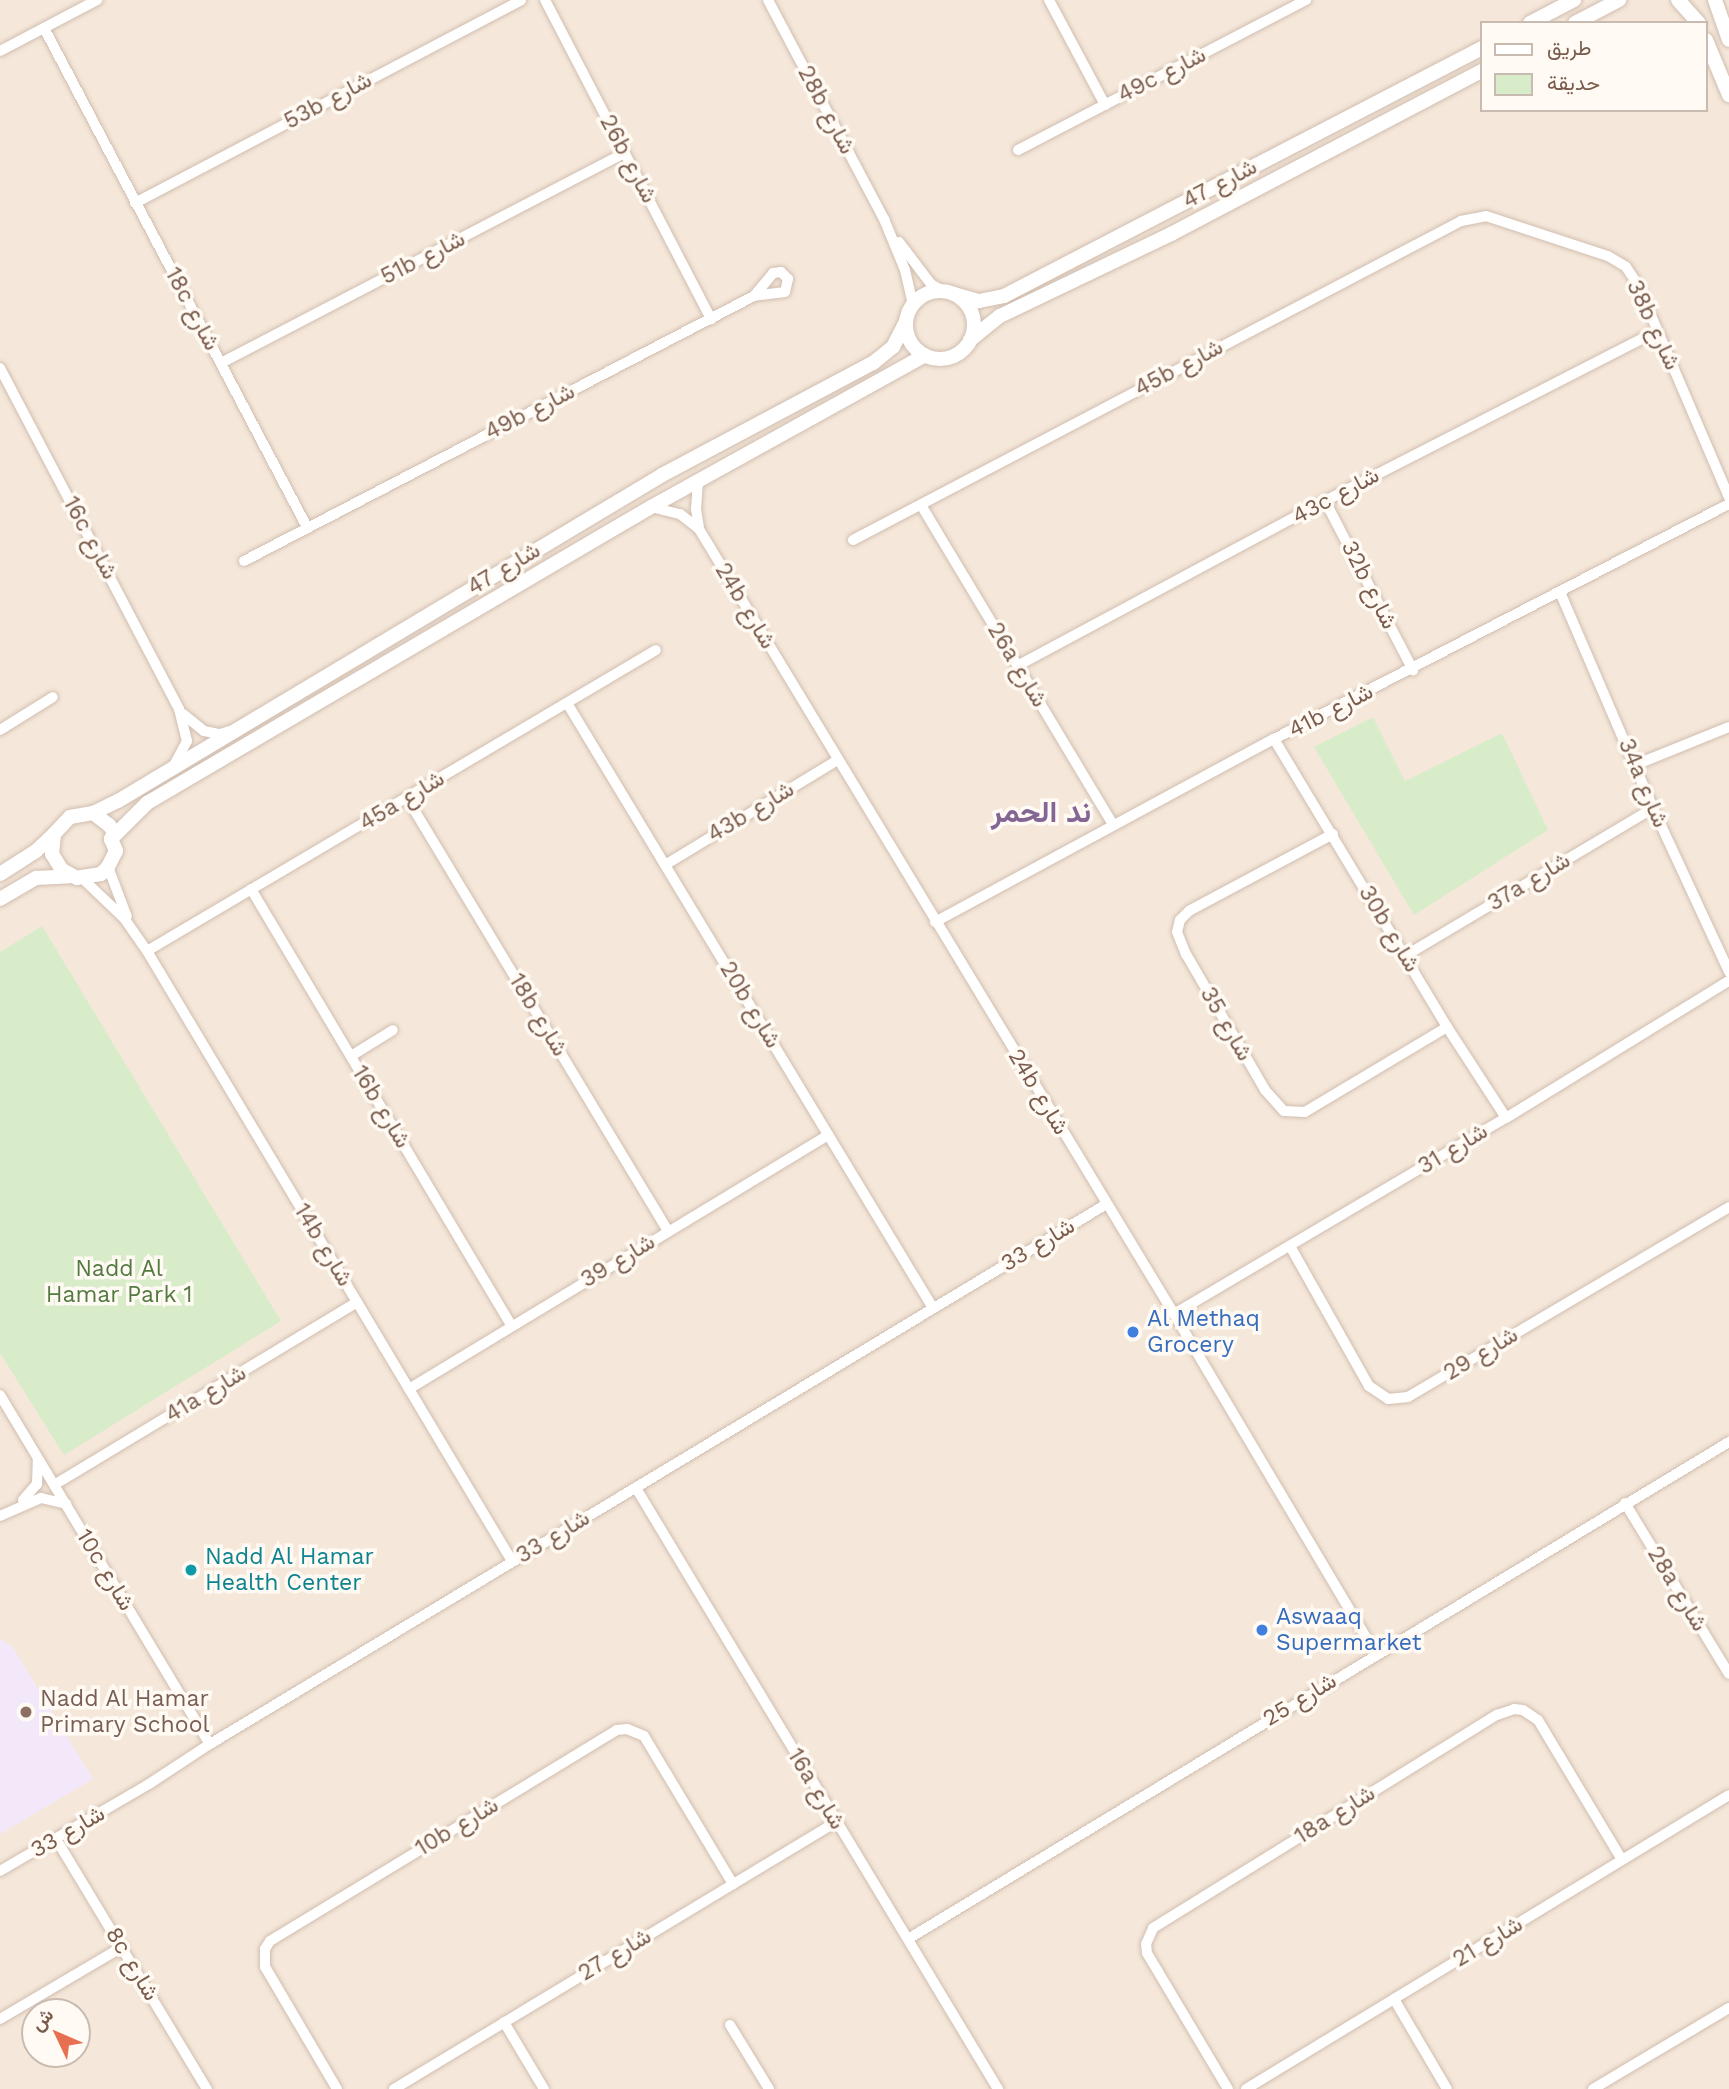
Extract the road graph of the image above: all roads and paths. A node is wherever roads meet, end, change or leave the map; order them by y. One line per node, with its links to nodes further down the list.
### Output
1 (97, 0): 14 (street)
2 (521, 0): 24 (street, 53b شارع)
3 (545, 0): 23 (street, 26b شارع)
4 (768, 0): 25 (street, 28b شارع)
5 (1049, 0): 21 (street)
6 (1306, 0): 21 (street, 49c شارع)
7 (1574, 0): 11 (street)
8 (1619, 0): 12 (street)
9 (1678, 0): 13 (street)
10 (1715, 0): 15 (street)
11 (1534, 21)
12 (1579, 21)
13 (1697, 21)
14 (44, 28): 18 (street); 24 (street, 18c شارع)
15 (1729, 40)
16 (1708, 45): 20 (street)
17 (1480, 49): 27 (street, شارع 47)
18 (0, 51)
19 (1480, 72): 33 (street, شارع 47)
20 (1729, 95)
21 (1104, 105): 22 (street, 49c شارع)
22 (1018, 150)
23 (625, 153): 30 (street, 26b شارع); 35 (street, 51b شارع)
24 (135, 203): 35 (street, 18c شارع)
25 (884, 219): 27 (street, 28b شارع); 29 (street, 28b شارع)
26 (1511, 222): 32 (street, 38b شارع); 41 (street, 45b شارع)
27 (949, 292): 29 (street); 33 (street)
28 (754, 296): 30 (street, 49b شارع)
29 (913, 305): 31 (street)
30 (711, 319): 43 (street, 49b شارع)
31 (906, 321): 34 (street); 56 (street, شارع 47)
32 (1657, 331): 38 (street, 38b شارع); 39 (street, 43c شارع)
33 (970, 340): 34 (street)
34 (925, 355): 37 (street, شارع 47)
35 (221, 363): 43 (street, 18c شارع)
36 (0, 368): 53 (street, 16c شارع)
37 (698, 481): 42 (street, شارع 47); 44 (street, 24b شارع)
38 (1729, 497)
39 (1325, 501): 49 (street, 43c شارع); 50 (street, 32b شارع)
40 (1729, 504): 47 (street, 41b شارع)
41 (920, 505): 45 (street, 45b شارع); 49 (street, 26a شارع)
42 (652, 507): 44 (street, 24b شارع); 67 (street, شارع 47)
43 (307, 527): 46 (street)
44 (699, 529): 58 (street, 24b شارع)
45 (853, 540)
46 (244, 561)
47 (1560, 592): 50 (street, 41b شارع); 60 (street, 34a شارع)
48 (656, 650): 52 (street, 45a شارع)
49 (1017, 666): 64 (street, 26a شارع)
50 (1413, 670): 57 (street, 41b شارع)
51 (53, 697): 55 (street)
52 (566, 703): 61 (street, 45a شارع); 68 (street, 20b شارع)
53 (179, 709): 56 (street, 16c شارع); 59 (street, 16c شارع)
54 (1729, 727): 60 (street)
55 (0, 730)
56 (233, 730): 59 (street, شارع 47)
57 (1275, 739): 64 (street, 41b شارع); 66 (street, 30b شارع)
58 (838, 760): 68 (street, 43b شارع); 74 (street, 24b شارع)
59 (174, 765): 63 (street, شارع 47)
60 (1635, 765): 62 (street, 34a شارع)
61 (407, 798): 72 (street, 45a شارع); 87 (street, 18b شارع)
62 (1653, 808): 77 (street, 37a شارع); 78 (street, 34a شارع)
63 (93, 813): 65 (street); 67 (street)
64 (1113, 825): 74 (street, 41b شارع)
65 (54, 834): 70 (street); 71 (street)
66 (1333, 834): 77 (street, 30b شارع); 80 (street, شارع 35)
67 (111, 839): 69 (street)
68 (665, 865): 84 (street, 20b شارع)
69 (108, 867): 71 (street); 75 (street, 14b شارع)
70 (0, 874)
71 (77, 877): 73 (street); 75 (street, 14b شارع)
72 (251, 889): 76 (street, 45a شارع); 82 (street, 16b شارع)
73 (0, 899)
74 (936, 922): 85 (street, 24b شارع)
75 (133, 929): 76 (street, 14b شارع)
76 (147, 951): 89 (street, 14b شارع)
77 (1405, 956): 80 (street, 30b شارع)
78 (1729, 972)
79 (1729, 981): 83 (street, شارع 31)
80 (1447, 1027): 83 (street, 30b شارع)
81 (393, 1030): 82 (street)
82 (351, 1056): 92 (street, 16b شارع)
83 (1506, 1118): 88 (street, شارع 31)
84 (828, 1135): 87 (street, شارع 39); 90 (street, 20b شارع)
85 (1105, 1205): 90 (street, شارع 33); 91 (street, 24b شارع)
86 (1729, 1207): 88 (street, شارع 29)
87 (668, 1231): 92 (street, شارع 39)
88 (1290, 1246): 91 (street, شارع 31)
89 (357, 1302): 93 (street, 14b شارع); 97 (street, 41a شارع)
90 (933, 1308): 98 (street, شارع 33)
91 (1174, 1314): 104 (street, 24b شارع)
92 (511, 1325): 93 (street, شارع 39)
93 (410, 1389): 103 (street, 14b شارع)
94 (0, 1395): 96 (street, 10c شارع)
95 (1729, 1442): 99 (street, شارع 25)
96 (38, 1457): 97 (street, 10c شارع); 101 (street)
97 (54, 1485): 100 (street, 10c شارع)
98 (636, 1488): 103 (street, شارع 33); 108 (street, 16a شارع)
99 (1625, 1503): 104 (street, شارع 25); 105 (street, 28a شارع)
100 (66, 1504): 101 (street); 106 (street, 10c شارع)
101 (11, 1510): 102 (street)
102 (0, 1516)
103 (512, 1561): 106 (street, شارع 33)
104 (1376, 1654): 113 (street, شارع 25)
105 (1729, 1673)
106 (210, 1744): 109 (street, شارع 33)
107 (1729, 1795): 110 (street, شارع 21)
108 (836, 1822): 112 (street, شارع 27); 113 (street, 16a شارع)
109 (56, 1839): 111 (street, شارع 33); 114 (street, 8c شارع)
110 (1622, 1860): 115 (street, شارع 21); 126 (street, 18a شارع)
111 (0, 1871)
112 (733, 1884): 118 (street, شارع 27); 122 (street, 10b شارع)
113 (908, 1939): 125 (street, 16a شارع)
114 (122, 1947): 117 (street); 121 (street, 8c شارع)
115 (1394, 1999): 127 (street, شارع 21); 128 (street)
116 (1729, 2008): 129 (street)
117 (0, 2020)
118 (505, 2022): 123 (street, شارع 27); 124 (street)
119 (730, 2025): 120 (street)
120 (766, 2088)
121 (207, 2089)
122 (337, 2089)
123 (394, 2089)
124 (544, 2089)
125 (998, 2089)
126 (1228, 2089)
127 (1246, 2089)
128 (1447, 2089)
129 (1593, 2089)

